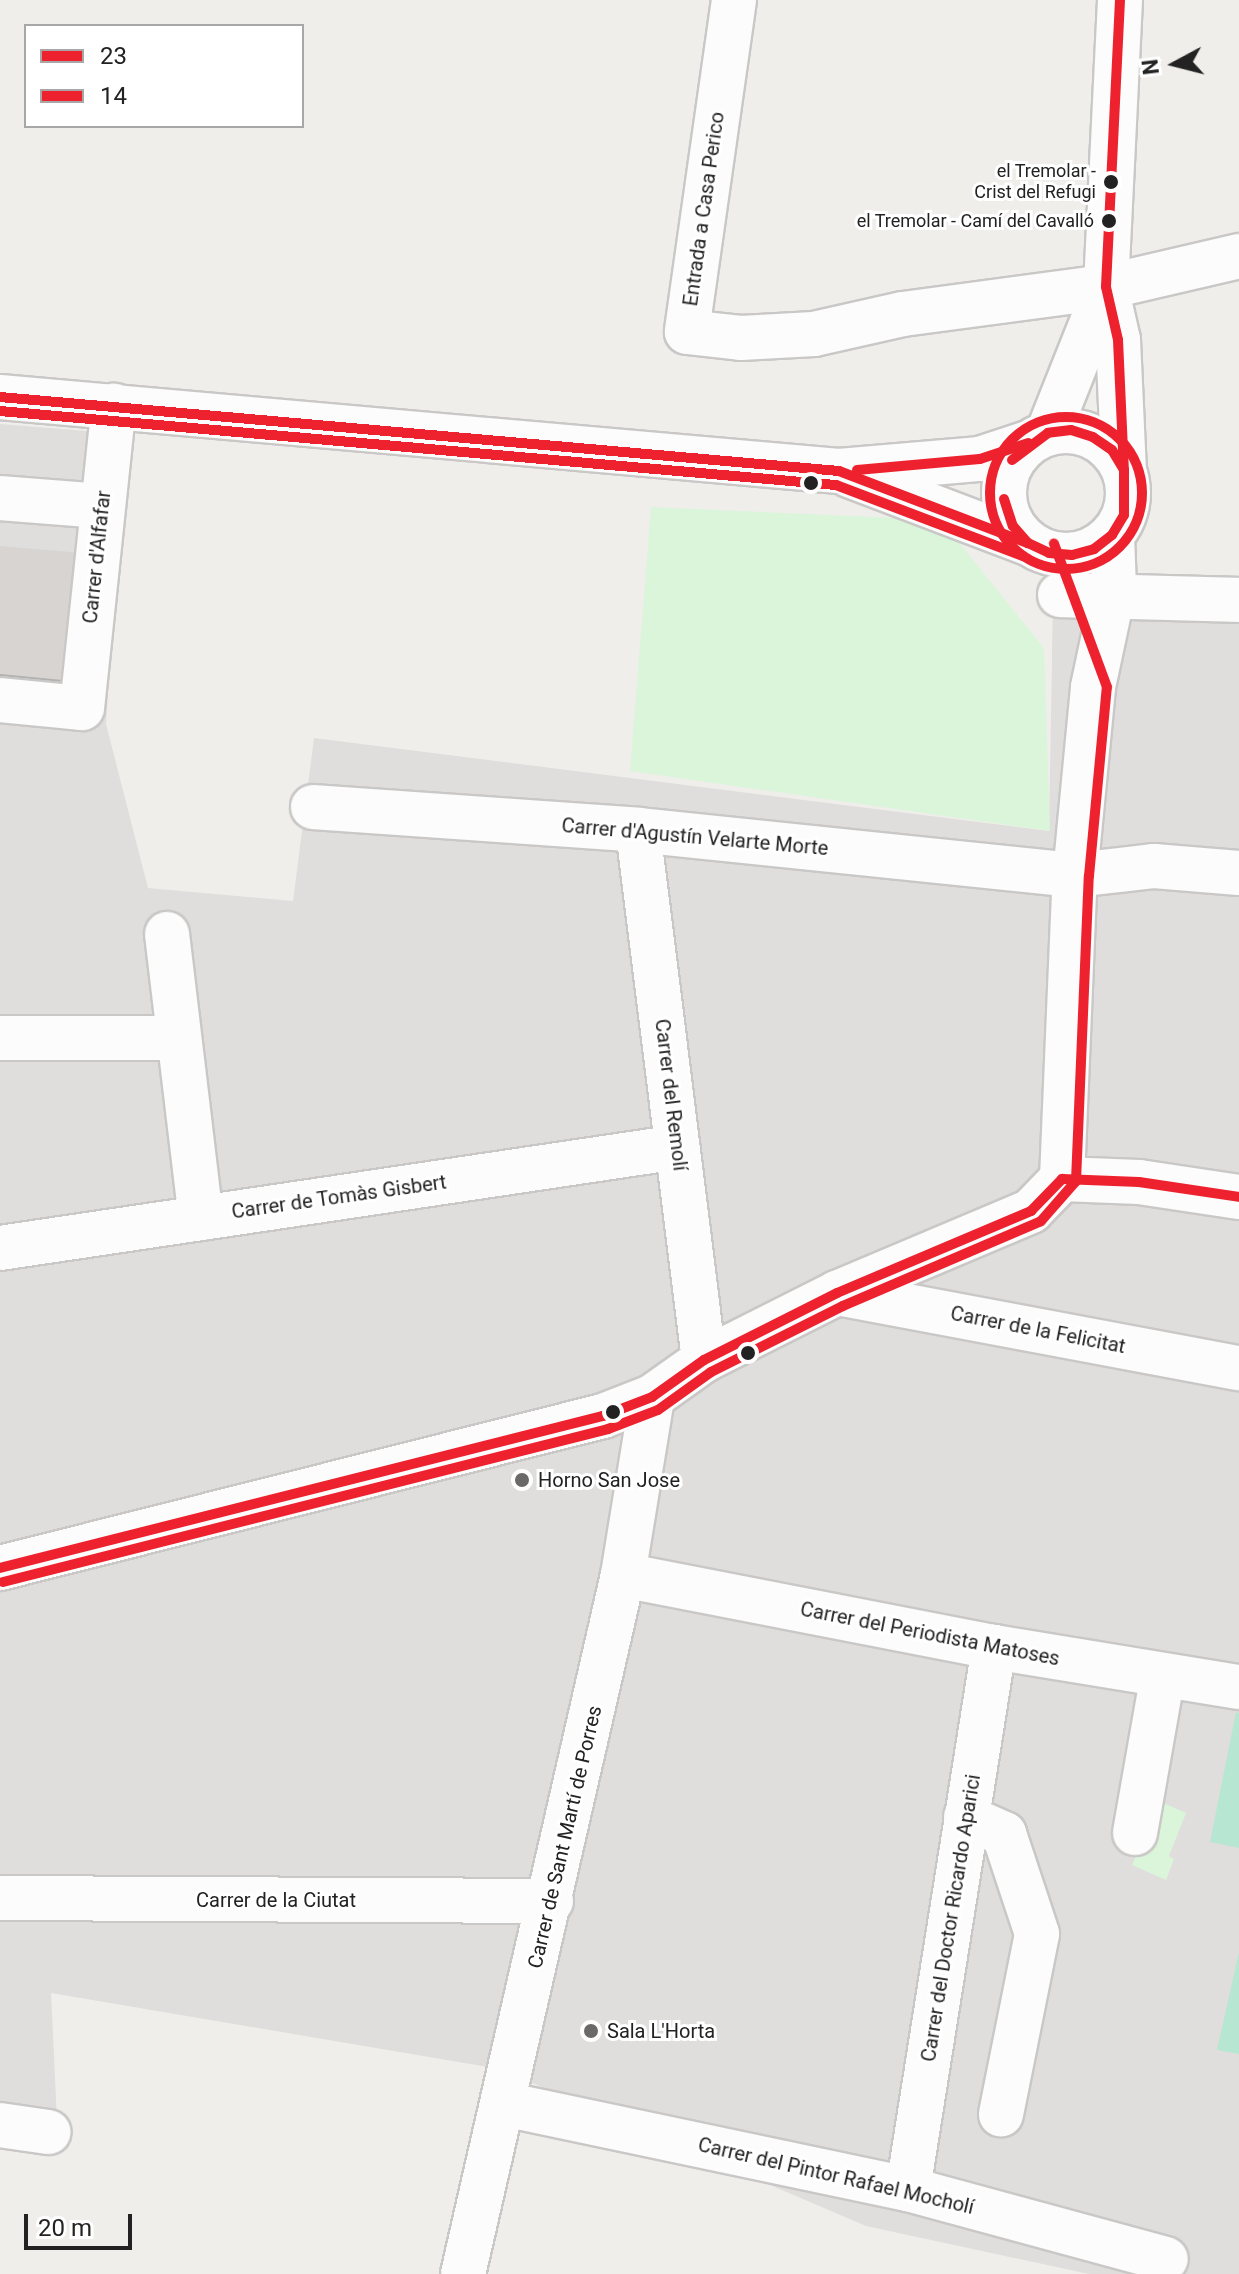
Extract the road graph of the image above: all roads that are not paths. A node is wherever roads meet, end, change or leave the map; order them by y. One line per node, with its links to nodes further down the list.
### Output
1 (734, 0): 4 (street, Entrada a Casa Perico)
2 (1120, 0): 4 (street)
3 (1239, 256): 4 (street)
4 (1106, 287): 7 (street); 8 (street)
5 (0, 397): 6 (street)
6 (114, 406): 9 (street); 11 (street, Carrer d'Alfafar)
7 (1038, 438): 8 (street); 9 (street); 13 (street)
8 (1124, 470): 12 (street)
9 (839, 471): 13 (street)
10 (0, 498): 11 (street)
11 (102, 506): 18 (street, Carrer d'Alfafar)
12 (1112, 535): 13 (street); 14 (street)
13 (1034, 546): 15 (street)
14 (1121, 594): 15 (street); 16 (street); 17 (street)
15 (1060, 595): 17 (street)
16 (1239, 600)
17 (1093, 687): 22 (street)
18 (0, 700)
19 (313, 807): 20 (street, Carrer d'Agustín Velarte Morte)
20 (638, 830): 22 (street, Carrer d'Agustín Velarte Morte); 26 (street, Carrer del Remolí)
21 (1239, 873): 22 (street, Carrer d'Agustín Velarte Morte)
22 (1075, 875): 27 (street)
23 (167, 934): 25 (street)
24 (0, 1038): 25 (street)
25 (176, 1038): 29 (street)
26 (678, 1147): 29 (street, Carrer de Tomàs Gisbert); 32 (street, Carrer del Remolí)
27 (1062, 1179): 28 (street); 31 (street)
28 (1239, 1197)
29 (201, 1218): 30 (street, Carrer de Tomàs Gisbert)
30 (0, 1248)
31 (837, 1293): 32 (street); 33 (street, Carrer de la Felicitat)
32 (704, 1360): 34 (street)
33 (1239, 1368)
34 (652, 1397): 35 (street); 36 (street, Carrer de Sant Martí de Porres)
35 (0, 1568)
36 (623, 1575): 37 (street, Carrer del Periodista Matoses); 43 (street, Carrer de Sant Martí de Porres)
37 (994, 1647): 38 (street, Carrer del Periodista Matoses); 40 (street, Carrer del Doctor Ricardo Aparici)
38 (1163, 1675): 39 (street, Carrer del Periodista Matoses); 41 (street)
39 (1239, 1687)
40 (966, 1817): 45 (street); 48 (street, Carrer del Doctor Ricardo Aparici)
41 (1135, 1833)
42 (0, 1898): 43 (street, Carrer de la Ciutat)
43 (551, 1901): 44 (street, Carrer de Sant Martí de Porres)
44 (504, 2104): 48 (street, Carrer del Pintor Rafael Mocholí); 50 (street, Carrer de Sant Martí de Porres)
45 (1001, 2114)
46 (0, 2125): 47 (street)
47 (48, 2132)
48 (908, 2189): 49 (street, Carrer del Pintor Rafael Mocholí)
49 (1166, 2259)
50 (463, 2274)

